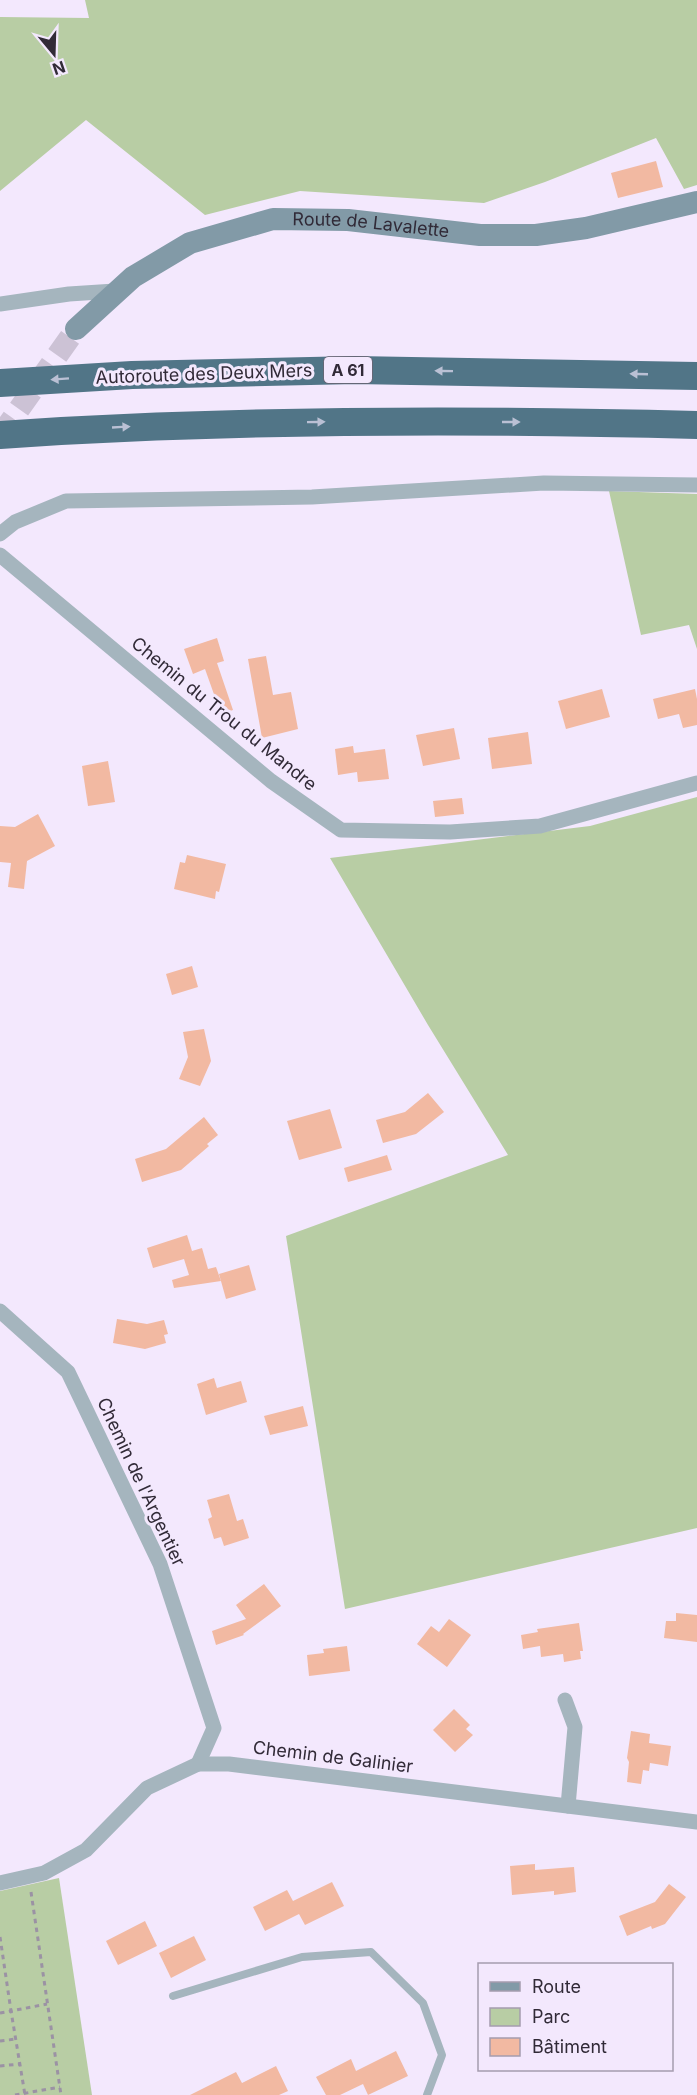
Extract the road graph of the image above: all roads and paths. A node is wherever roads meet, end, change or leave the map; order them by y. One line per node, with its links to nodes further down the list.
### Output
1 (697, 202): 2 (main road, Route de Lavalette)
2 (115, 291): 3 (street); 4 (main road, Route de Lavalette)
3 (0, 304)
4 (76, 329)
5 (697, 375): 6 (highway, Autoroute des Deux Mers / A 61, one-way to 6)
6 (0, 383)
7 (697, 425): 8 (highway, one-way to 7)
8 (0, 435)
9 (697, 485): 10 (street)
10 (0, 534)
11 (0, 555): 12 (street, Chemin du Trou du Mandre)
12 (697, 783)
13 (0, 1311): 15 (street, Chemin de l'Argentier)
14 (565, 1700): 16 (street)
15 (198, 1764): 16 (street, Chemin de Galinier); 18 (street, Chemin de Galinier)
16 (568, 1806): 17 (street, Chemin de Galinier)
17 (697, 1822)
18 (29, 1877): 19 (street, Chemin de Galinier); 22 (path)
19 (0, 1883)
20 (0, 1937): 23 (path)
21 (173, 1996): 33 (lane)
22 (47, 2004): 23 (path); 29 (path)
23 (11, 2011): 24 (path); 25 (path)
24 (0, 2013)
25 (16, 2039): 26 (path); 27 (path)
26 (0, 2041)
27 (20, 2064): 28 (path); 30 (path)
28 (0, 2066)
29 (60, 2087): 30 (path); 32 (path)
30 (25, 2094): 31 (path)
31 (15, 2095)
32 (61, 2095)
33 (427, 2095)

